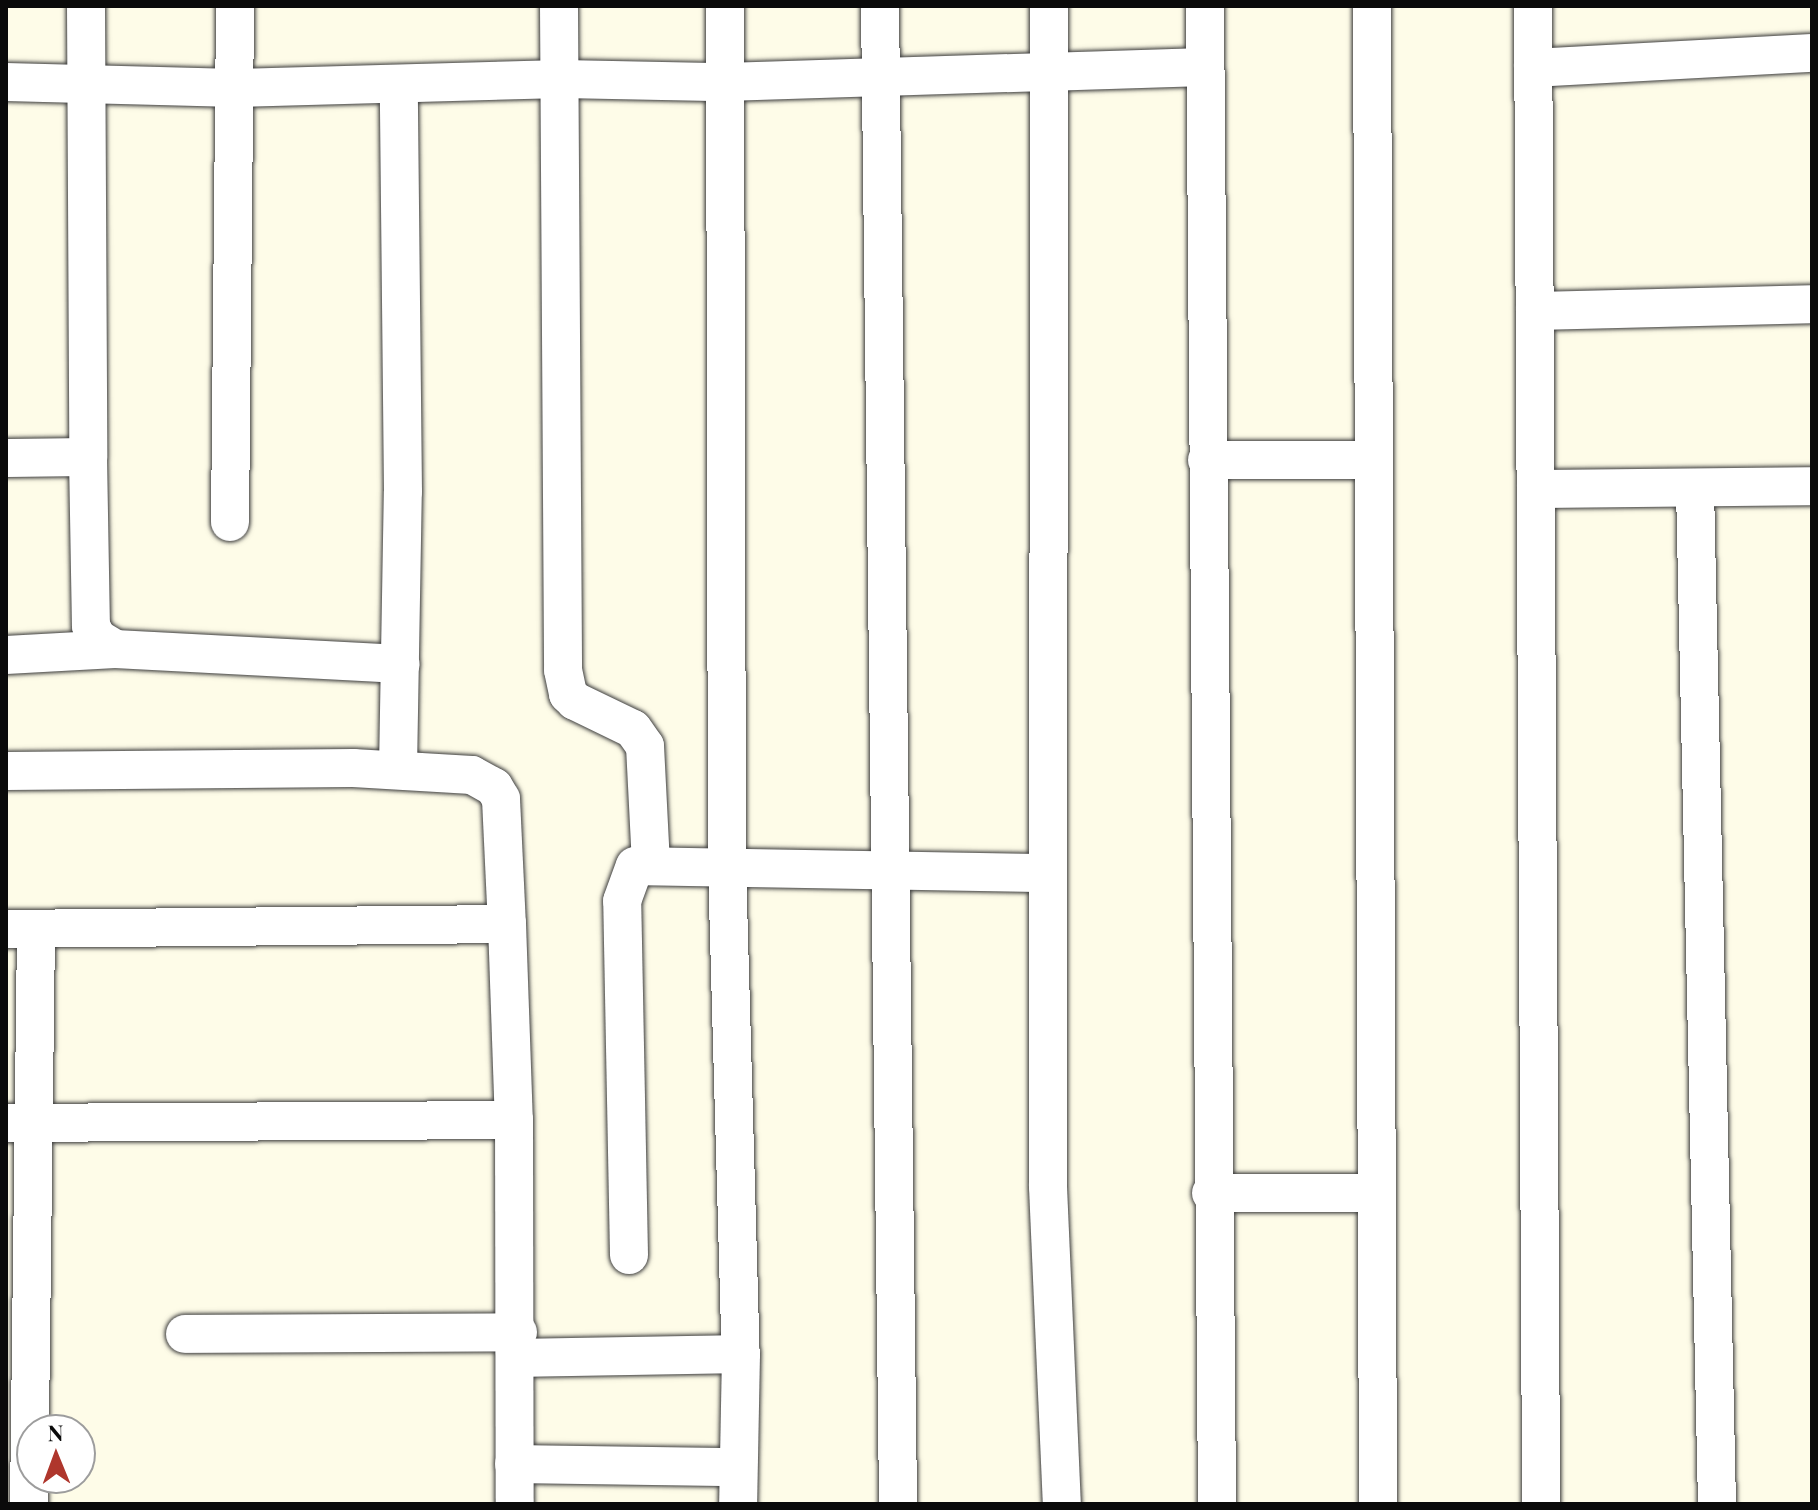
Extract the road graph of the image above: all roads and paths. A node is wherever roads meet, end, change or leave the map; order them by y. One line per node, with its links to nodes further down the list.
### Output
1 (86, 6): 18 (street)
2 (235, 6): 20 (street)
3 (559, 6): 15 (street)
4 (725, 6): 17 (street)
5 (880, 6): 14 (street)
6 (1049, 6): 13 (street)
7 (1205, 6): 11 (street)
8 (1372, 6): 26 (street)
9 (1533, 6): 12 (street)
10 (1812, 53): 12 (street)
11 (1205, 67): 13 (street); 25 (street)
12 (1533, 68): 22 (street)
13 (1049, 73): 14 (street); 39 (street)
14 (879, 74): 17 (street); 38 (street)
15 (562, 79): 17 (street); 19 (street); 36 (street)
16 (6, 82): 18 (street)
17 (725, 82): 37 (street)
18 (87, 84): 20 (street); 23 (street)
19 (399, 85): 20 (street); 33 (street)
20 (236, 88): 30 (street)
21 (1812, 304): 22 (street)
22 (1535, 311): 29 (street)
23 (88, 457): 24 (street); 31 (street)
24 (6, 458)
25 (1207, 460): 26 (street); 44 (street)
26 (1371, 460): 45 (street)
27 (1812, 486): 28 (street)
28 (1695, 488): 29 (street); 59 (street)
29 (1536, 489): 58 (street)
30 (230, 522)
31 (115, 649): 32 (street); 33 (street)
32 (6, 655)
33 (401, 664): 34 (street)
34 (398, 769): 35 (street); 40 (street)
35 (6, 771)
36 (651, 863): 37 (street); 46 (street)
37 (727, 865): 38 (street); 49 (street)
38 (891, 869): 39 (street); 54 (street)
39 (1048, 873): 55 (street)
40 (507, 924): 41 (street); 42 (street)
41 (21, 929): 43 (street)
42 (514, 1120): 43 (street); 48 (street)
43 (18, 1122): 50 (street)
44 (1211, 1193): 45 (street); 56 (street)
45 (1377, 1193): 57 (street)
46 (629, 1255)
47 (185, 1334): 48 (street)
48 (518, 1345): 49 (street); 51 (street)
49 (741, 1354): 52 (street)
50 (21, 1414)
51 (514, 1464): 52 (street); 53 (street)
52 (738, 1486)
53 (515, 1504)
54 (898, 1504)
55 (1062, 1504)
56 (1217, 1504)
57 (1378, 1504)
58 (1541, 1504)
59 (1717, 1504)

